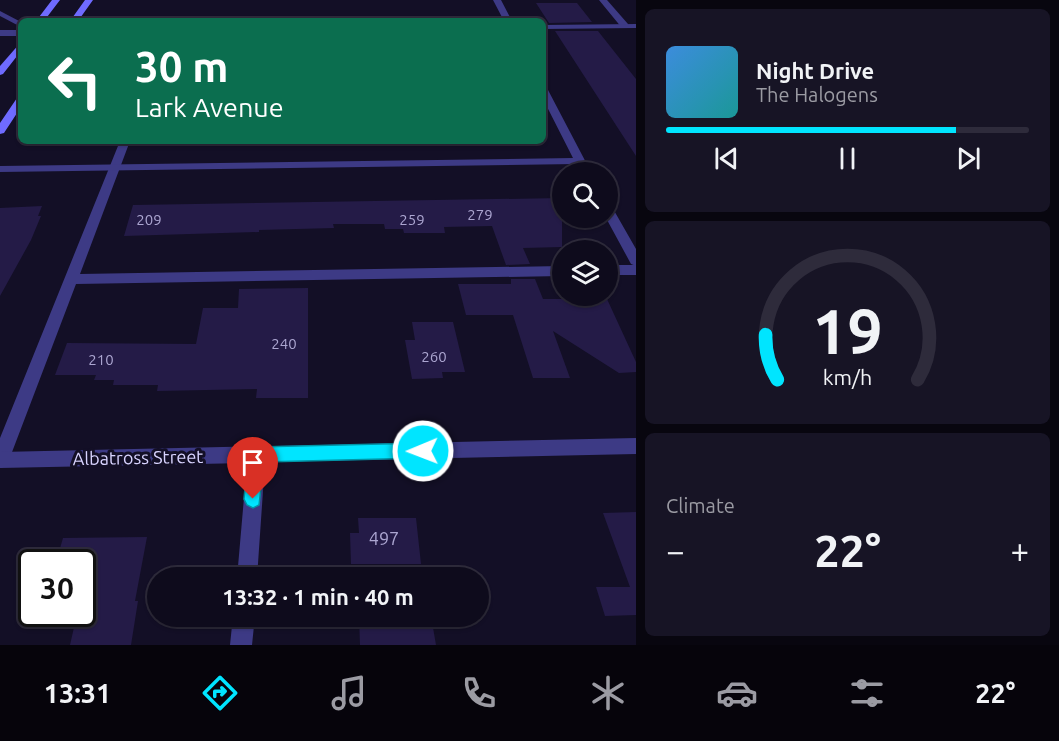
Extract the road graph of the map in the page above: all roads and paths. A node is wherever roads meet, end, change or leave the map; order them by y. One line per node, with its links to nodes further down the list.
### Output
1 (56, 0): 6 (street)
2 (89, 0): 7 (street)
3 (497, 0): 8 (street)
4 (603, 0): 10 (street)
5 (0, 13): 9 (street)
6 (42, 18)
7 (76, 18)
8 (506, 18)
9 (18, 24)
10 (625, 26): 11 (street); 12 (street)
11 (636, 26)
12 (546, 27)
13 (0, 33): 14 (street)
14 (18, 33)
15 (18, 49): 16 (street)
16 (0, 72)
17 (546, 96): 21 (street)
18 (18, 104): 19 (street)
19 (0, 131)
20 (124, 144): 22 (street)
21 (580, 161): 22 (street)
22 (114, 168): 23 (street); 29 (street)
23 (0, 169)
24 (618, 228): 25 (street)
25 (636, 261)
26 (618, 270): 27 (street)
27 (636, 270)
28 (552, 271): 29 (street)
29 (71, 279): 32 (street)
30 (636, 446): 31 (street, Albatross Street)
31 (256, 454): 32 (street, Albatross Street); 33 (street)
32 (0, 460)
33 (248, 567)
34 (243, 627): 35 (street)
35 (241, 645)

